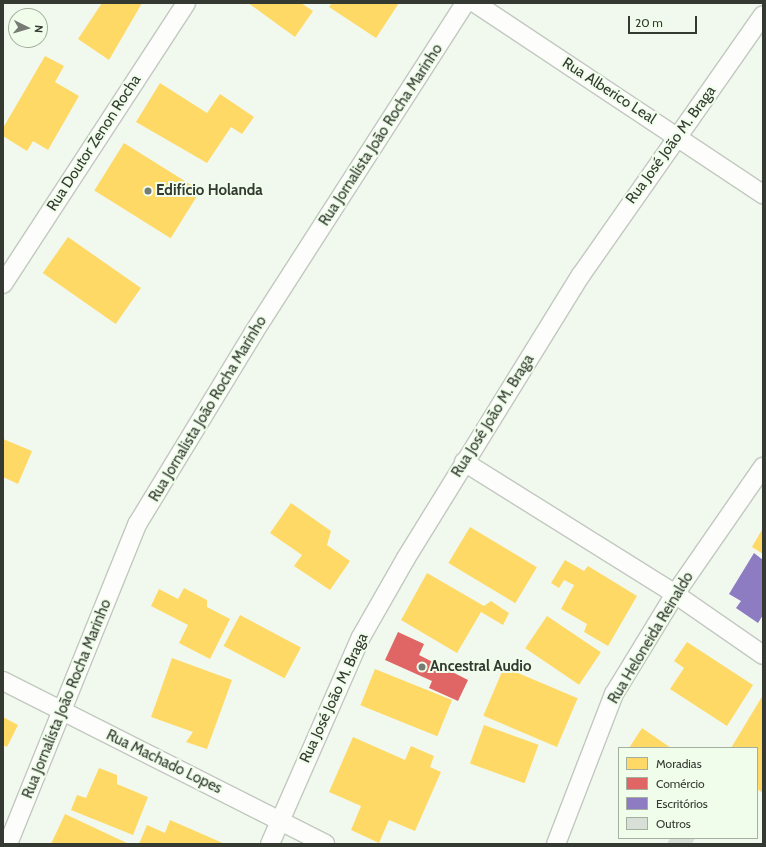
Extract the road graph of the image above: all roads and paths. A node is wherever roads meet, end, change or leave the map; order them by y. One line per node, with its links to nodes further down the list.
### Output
1 (186, 3): 7 (street, Rua Doutor Zenon Rocha)
2 (464, 3): 13 (street, Rua Jornalista João Rocha Marinho)
3 (475, 3): 5 (street, Rua Alberico Leal)
4 (763, 15): 5 (street, Rua José João M. Braga)
5 (677, 136): 6 (street, Rua Alberico Leal); 8 (street, Rua José João M. Braga)
6 (763, 194)
7 (3, 284)
8 (464, 462): 10 (street); 14 (street, Rua José João M. Braga)
9 (763, 468): 10 (street, Rua Heloneida Reinaldo)
10 (675, 594): 11 (street); 18 (street, Rua Heloneida Reinaldo)
11 (763, 655)
12 (3, 681): 13 (street, Rua Machado Lopes)
13 (62, 712): 14 (street, Rua Machado Lopes); 15 (street, Rua Jornalista João Rocha Marinho)
14 (280, 819): 16 (street, Rua José João M. Braga); 17 (street, Rua Machado Lopes)
15 (8, 844)
16 (270, 844)
17 (325, 844)
18 (556, 844)

